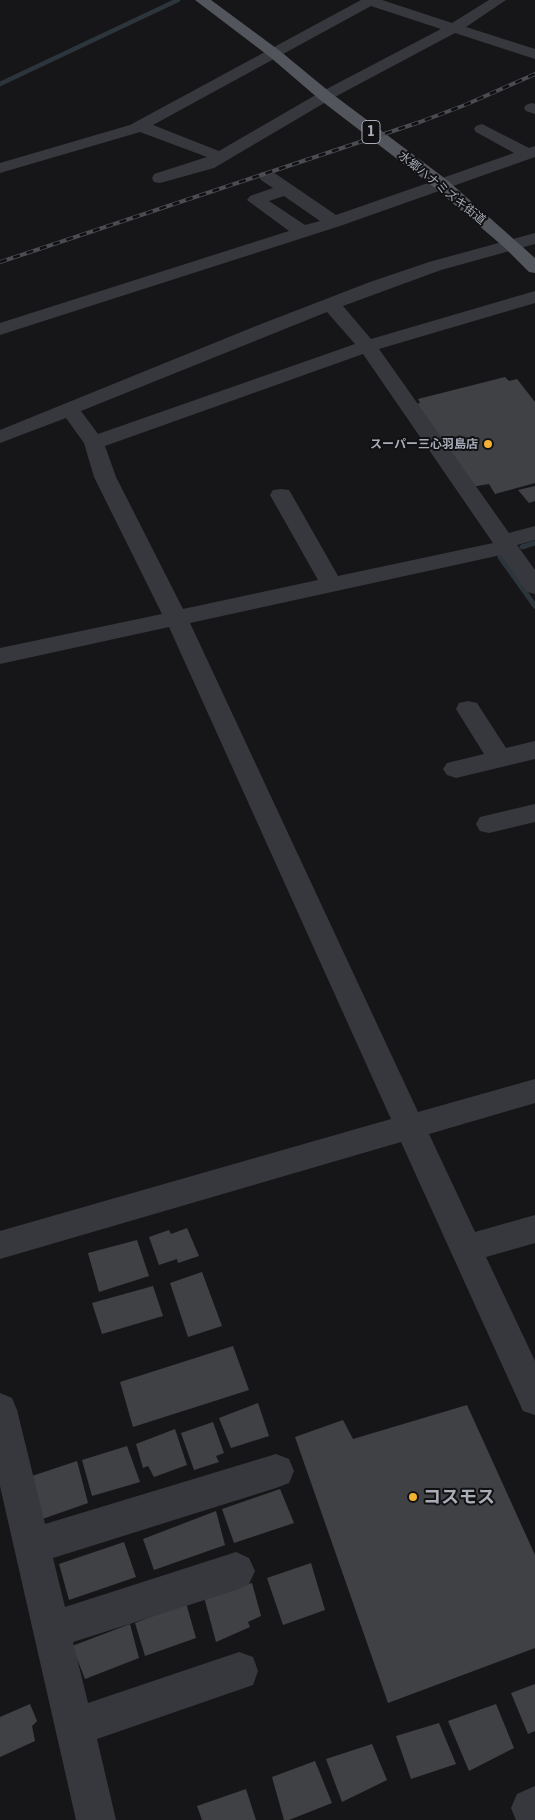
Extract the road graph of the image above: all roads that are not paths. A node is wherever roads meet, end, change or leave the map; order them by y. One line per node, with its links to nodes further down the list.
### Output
1 (203, 0): 6 (main road, 水郷ハナミズキ街道 / 1)
2 (499, 0): 5 (street)
3 (342, 2): 4 (street)
4 (367, 3): 5 (street); 6 (street)
5 (452, 29): 7 (street); 8 (street)
6 (275, 54): 8 (main road, 水郷ハナミズキ街道 / 1); 9 (street)
7 (535, 54)
8 (325, 96): 12 (street); 16 (main road, 水郷ハナミズキ街道 / 1)
9 (140, 126): 12 (street); 13 (street)
10 (482, 129): 11 (street)
11 (531, 152): 16 (street)
12 (221, 157): 15 (street)
13 (0, 168)
14 (267, 176): 17 (street)
15 (160, 178)
16 (441, 184): 18 (street); 21 (main road, 水郷ハナミズキ街道 / 1)
17 (286, 189): 18 (street); 19 (street)
18 (334, 222): 19 (street)
19 (303, 232): 25 (street)
20 (535, 238): 21 (street)
21 (511, 244): 22 (main road, 水郷ハナミズキ街道 / 1); 24 (street)
22 (535, 268)
23 (535, 297): 26 (street)
24 (331, 304): 26 (street); 27 (street)
25 (0, 329)
26 (368, 346): 29 (street); 32 (street)
27 (69, 408): 28 (street); 29 (street)
28 (0, 437)
29 (94, 444): 35 (street)
30 (281, 496): 33 (street)
31 (535, 533): 32 (street)
32 (505, 544): 33 (street); 34 (street)
33 (332, 585): 35 (street)
34 (535, 587)
35 (176, 618): 36 (street); 44 (street)
36 (0, 656)
37 (468, 709): 39 (street)
38 (535, 750): 39 (street)
39 (500, 759): 40 (street)
40 (456, 770)
41 (535, 812): 42 (street)
42 (489, 824)
43 (535, 1091): 44 (street)
44 (409, 1127): 46 (street); 47 (street)
45 (535, 1229): 47 (street)
46 (0, 1245)
47 (466, 1249): 48 (street)
48 (535, 1399)
49 (0, 1410): 51 (street)
50 (276, 1471): 51 (street)
51 (32, 1546): 53 (street)
52 (236, 1571): 53 (street)
53 (52, 1630): 55 (street)
54 (240, 1671): 55 (street)
55 (75, 1727): 56 (street)
56 (96, 1820)

